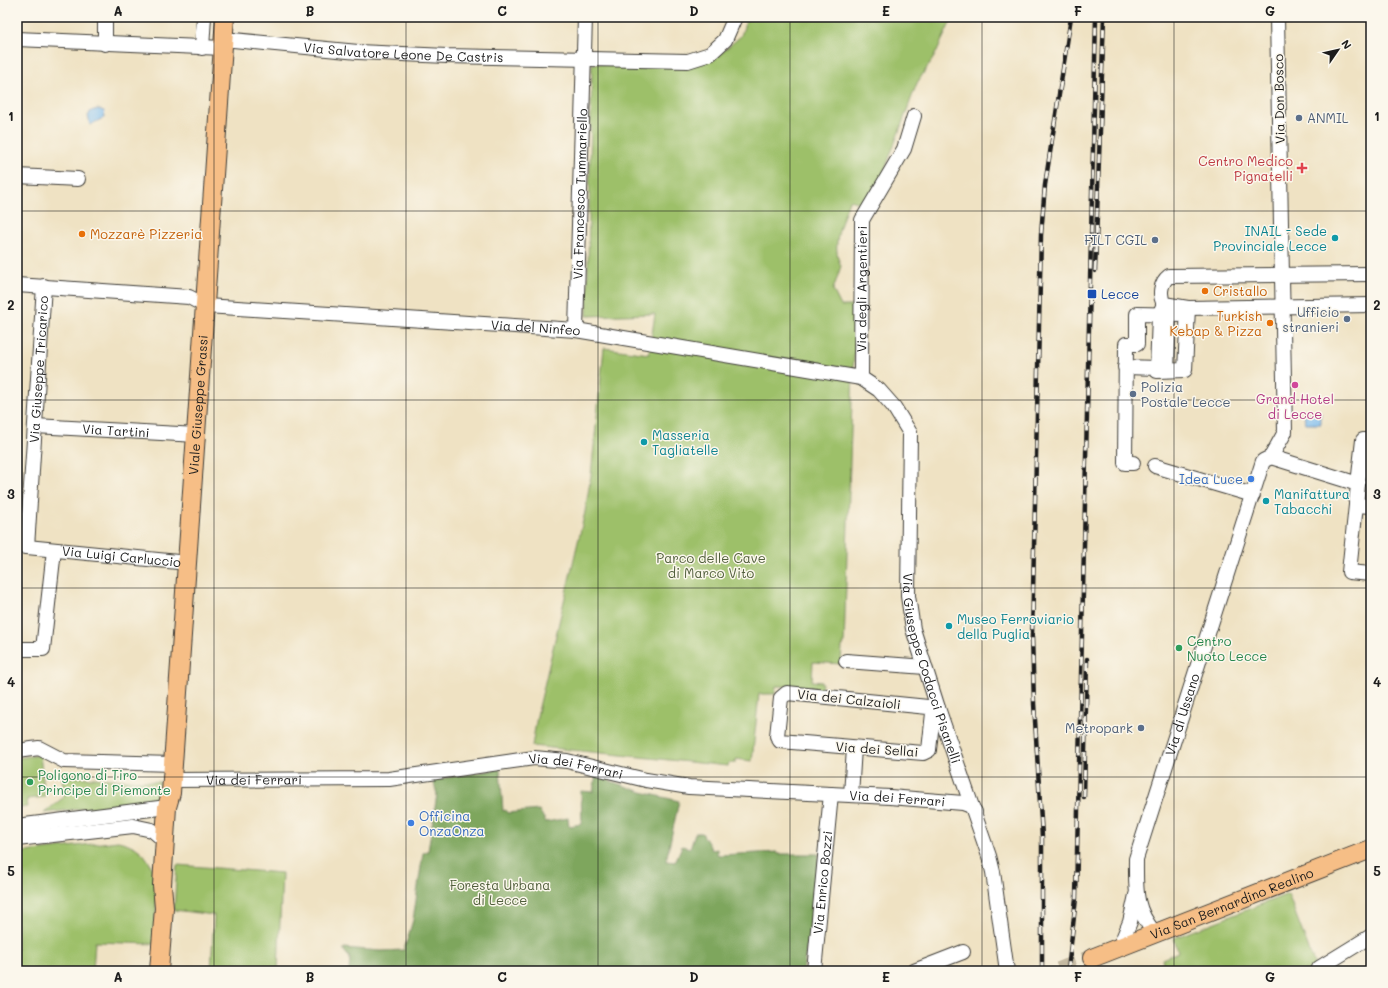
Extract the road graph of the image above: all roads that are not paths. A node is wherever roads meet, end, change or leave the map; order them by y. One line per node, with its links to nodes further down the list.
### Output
1 (105, 17): 8 (street)
2 (204, 17): 10 (street)
3 (225, 17): 9 (main road, Viale Giuseppe Grassi)
4 (586, 17): 11 (street, Via Francesco Tummariello)
5 (735, 17): 11 (street)
6 (1277, 17): 16 (street, Via Don Bosco)
7 (17, 39): 8 (street, Via Salvatore Leone De Castris)
8 (105, 44): 10 (street, Via Salvatore Leone De Castris)
9 (223, 44): 10 (street, Via Salvatore Leone De Castris); 11 (street, Via Salvatore Leone De Castris); 20 (main road, Viale Giuseppe Grassi)
10 (202, 48)
11 (585, 58): 24 (street, Via Francesco Tummariello)
12 (914, 116): 32 (street, Via degli Argentieri)
13 (17, 176): 14 (street)
14 (78, 179)
15 (1371, 274): 16 (street)
16 (1282, 276): 21 (street, Via Don Bosco); 22 (street)
17 (17, 285): 18 (street)
18 (44, 286): 20 (street); 33 (street, Via Giuseppe Tricarico)
19 (1371, 305): 21 (street)
20 (206, 306): 24 (street, Via del Ninfeo); 34 (main road, Viale Giuseppe Grassi)
21 (1282, 308): 23 (street); 36 (street, Via di Ussano)
22 (1164, 311): 23 (street); 25 (street); 27 (street)
23 (1190, 311): 26 (street)
24 (576, 330): 32 (street, Via del Ninfeo)
25 (1163, 334): 26 (street); 27 (street); 28 (street)
26 (1187, 335): 29 (street)
27 (1137, 342): 28 (street); 30 (street)
28 (1163, 349): 29 (street); 31 (street)
29 (1186, 350): 31 (street)
30 (1131, 367): 31 (street); 37 (street)
31 (1162, 369)
32 (861, 378): 49 (street, Via Giuseppe Codacci Pisanelli)
33 (35, 426): 34 (street, Via Tartini); 43 (street, Via Giuseppe Tricarico)
34 (197, 435): 45 (main road, Viale Giuseppe Grassi)
35 (1371, 441): 39 (street)
36 (1271, 457): 39 (street); 40 (street, Via di Ussano)
37 (1134, 463)
38 (1156, 466): 40 (street)
39 (1358, 484): 41 (street)
40 (1253, 495): 62 (street, Via di Ussano)
41 (1356, 505): 42 (street); 46 (street)
42 (1371, 506)
43 (22, 547): 44 (street, Via Luigi Carluccio)
44 (54, 550): 45 (street, Via Luigi Carluccio); 47 (street, Via Luigi Carluccio)
45 (188, 563): 54 (main road, Viale Giuseppe Grassi)
46 (1371, 574)
47 (17, 649)
48 (846, 661): 49 (street)
49 (925, 667): 50 (street, Via Giuseppe Codacci Pisanelli)
50 (938, 708): 51 (street, Via dei Calzaioli); 52 (street, Via dei Sellai); 57 (street, Via Giuseppe Codacci Pisanelli)
51 (780, 741): 52 (street, Via dei Sellai)
52 (854, 748): 56 (street)
53 (17, 751): 54 (street)
54 (171, 786): 55 (street, Via dei Ferrari); 58 (street); 60 (main road, Viale Giuseppe Grassi); 63 (main road, Viale Giuseppe Grassi)
55 (832, 794): 56 (street, Via dei Ferrari); 71 (street, Via Enrico Bozzi)
56 (851, 795): 57 (street, Via dei Ferrari)
57 (975, 812): 73 (street, Via Giuseppe Codacci Pisanelli)
58 (17, 826)
59 (17, 839): 60 (street)
60 (164, 842): 63 (main road, Viale Giuseppe Grassi)
61 (1371, 849): 64 (main road, Via San Bernardino Realino)
62 (1136, 894): 64 (street, Via di Ussano); 66 (street)
63 (164, 908): 70 (main road, Viale Giuseppe Grassi)
64 (1154, 932): 66 (main road, Via San Bernardino Realino)
65 (1371, 936): 69 (street)
66 (1119, 948): 68 (main road, Via San Bernardino Realino)
67 (964, 952): 72 (street)
68 (1092, 958)
69 (1320, 968)
70 (159, 971)
71 (814, 971)
72 (914, 971)
73 (1006, 971)

